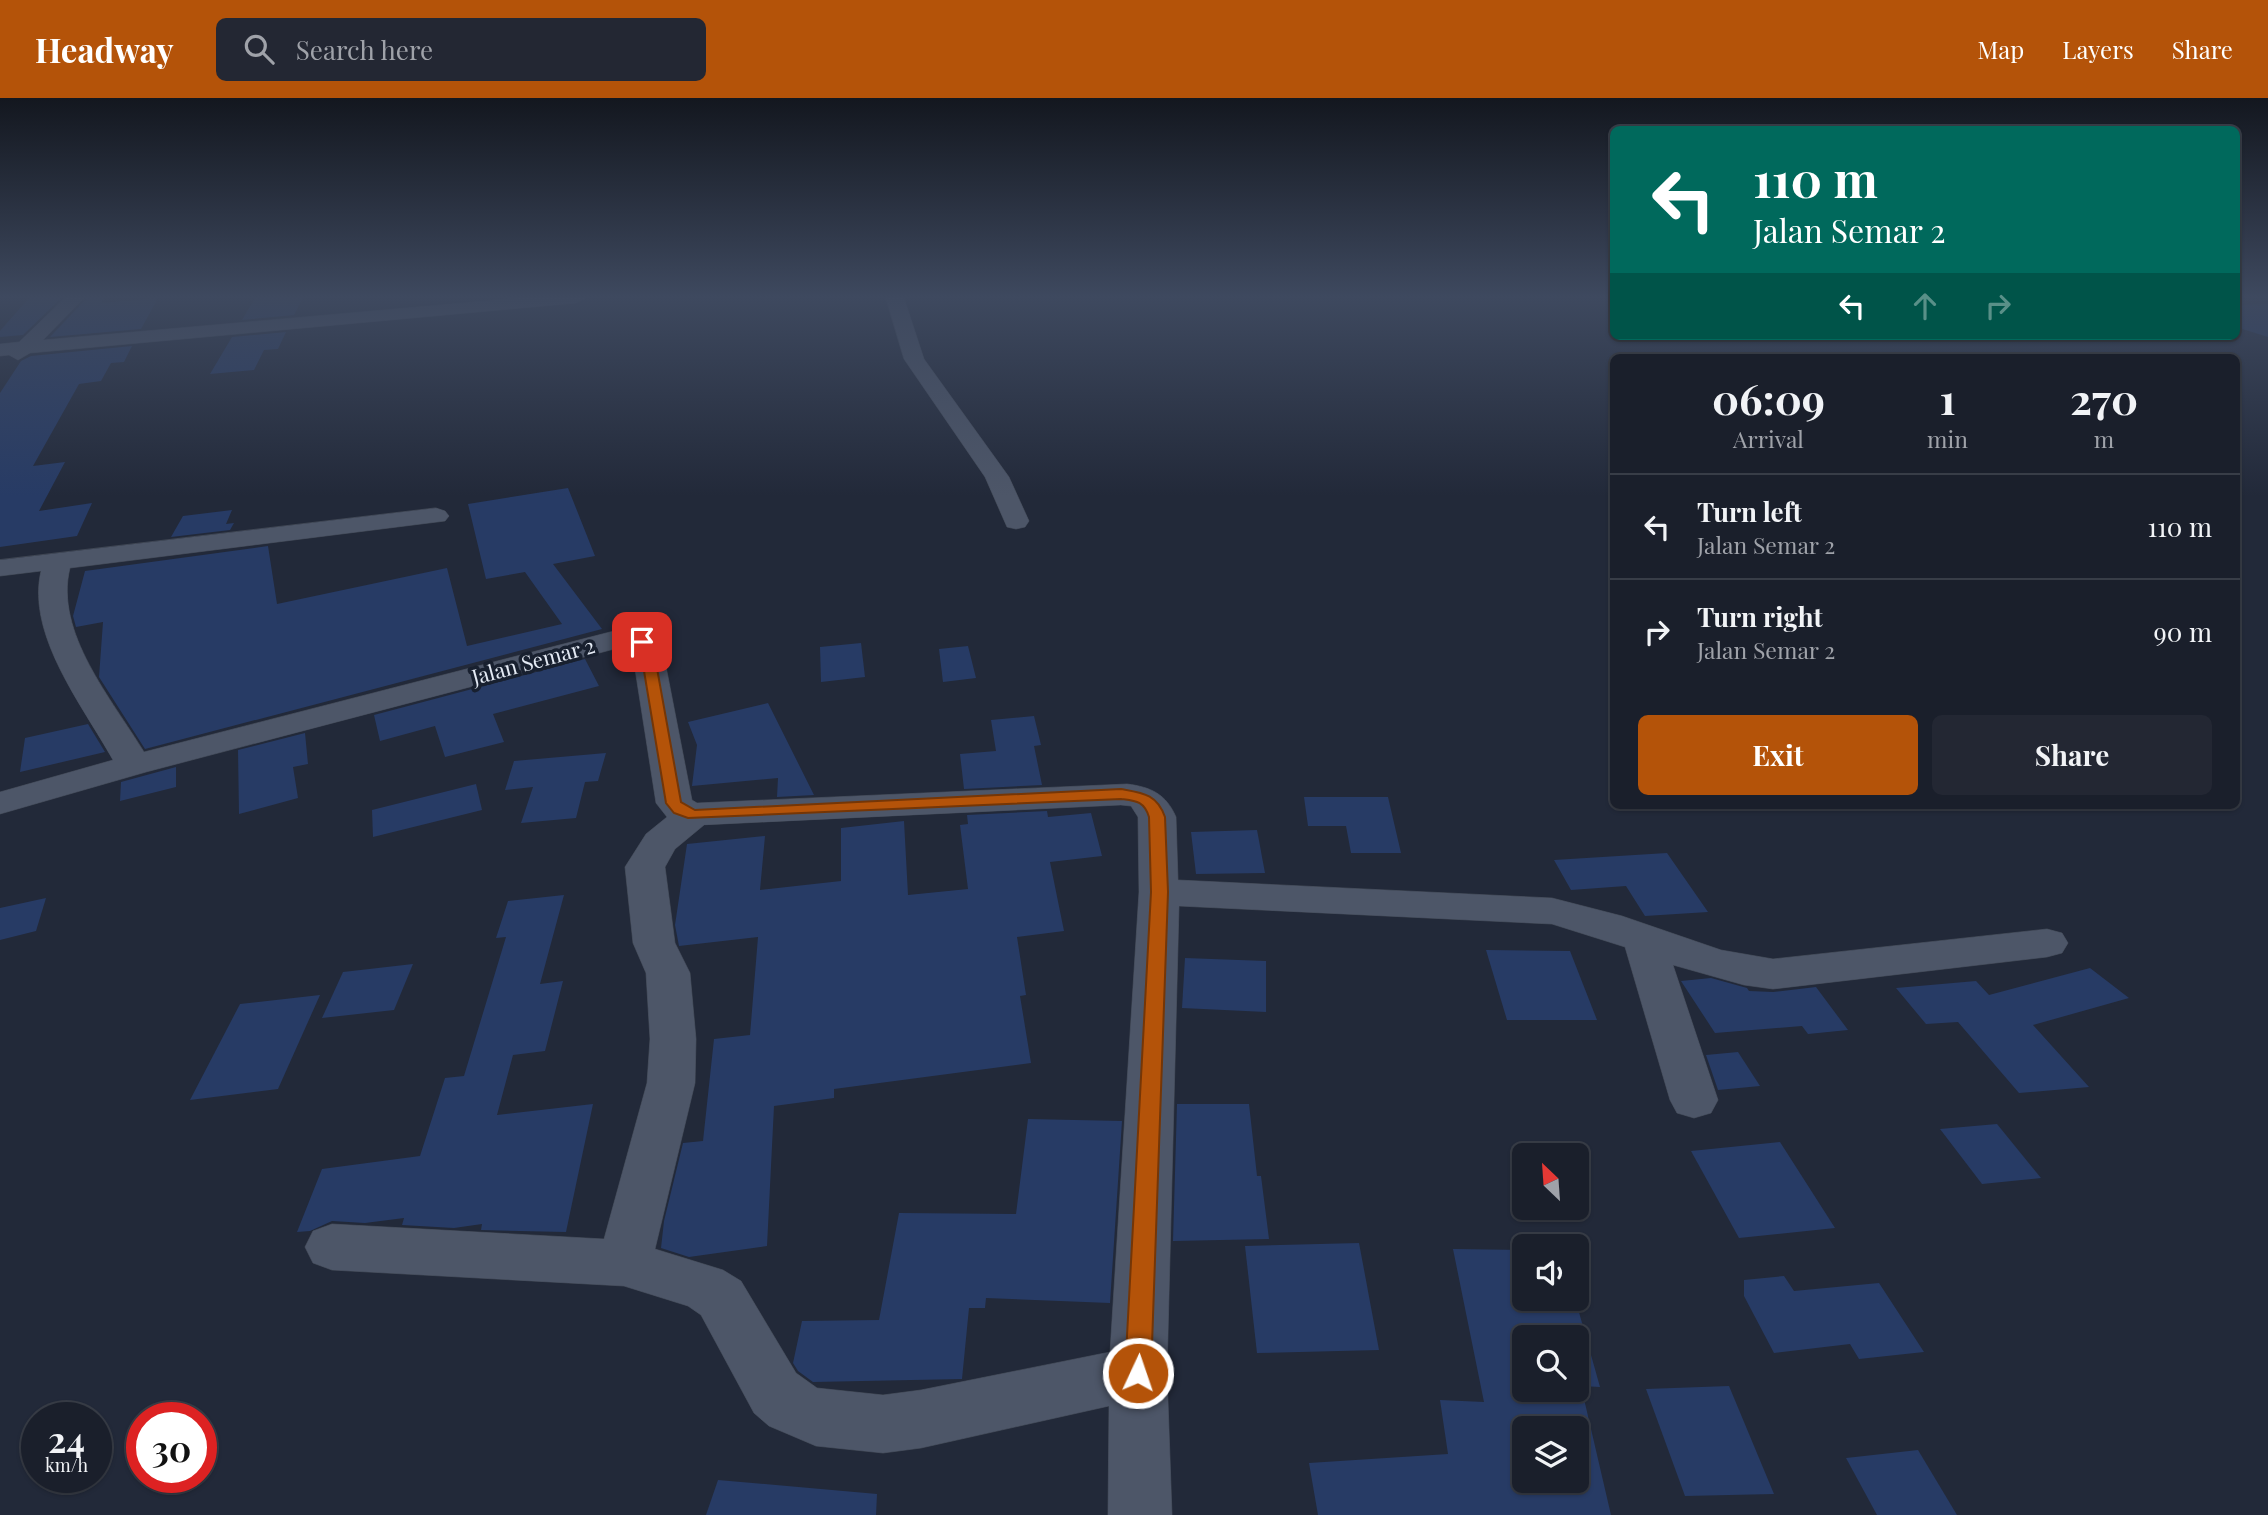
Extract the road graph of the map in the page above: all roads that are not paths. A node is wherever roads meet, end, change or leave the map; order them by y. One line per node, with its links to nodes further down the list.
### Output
1 (917, 364): 3 (street)
2 (436, 516): 4 (street)
3 (1016, 521)
4 (58, 561): 5 (street); 6 (street)
5 (0, 568)
6 (134, 765): 7 (street, Jalan Semar 2); 8 (street, Jalan Semar 2)
7 (0, 803)
8 (694, 814): 9 (street); 14 (street)
9 (1159, 892): 10 (street); 15 (street)
10 (1643, 938): 11 (street); 12 (street)
11 (2047, 943)
12 (1694, 1100)
13 (332, 1247): 14 (street)
14 (624, 1263): 15 (street)
15 (1138, 1373): 16 (street)
16 (1140, 1515)

